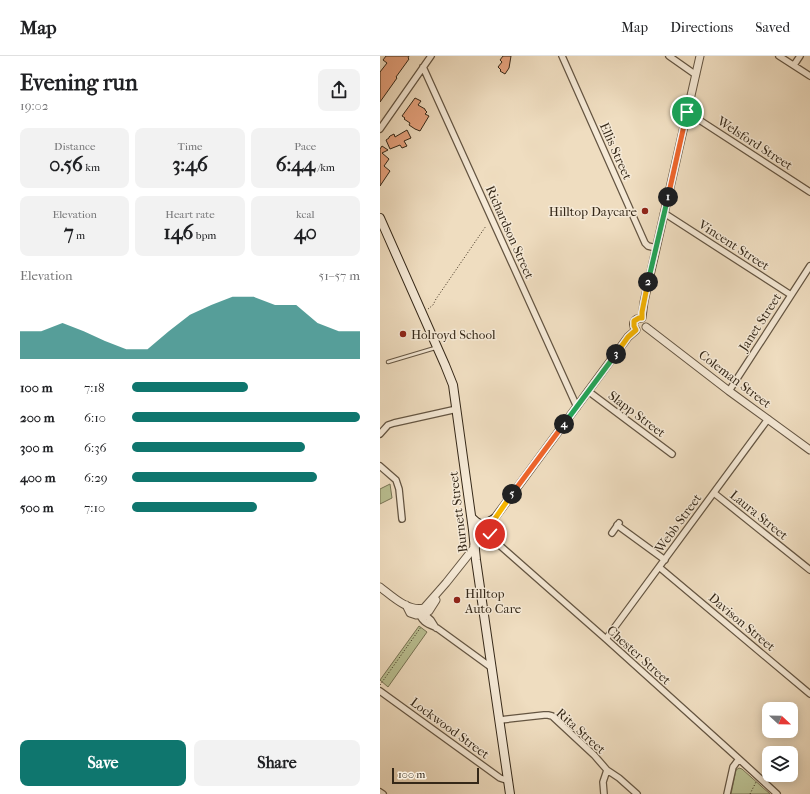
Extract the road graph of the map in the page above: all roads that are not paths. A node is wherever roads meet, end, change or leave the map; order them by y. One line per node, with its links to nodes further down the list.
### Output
1 (431, 56): 8 (street)
2 (562, 56): 16 (street, Ellis Street)
3 (670, 56): 9 (street)
4 (700, 56): 9 (street)
5 (779, 56): 7 (street)
6 (800, 56): 7 (street)
7 (794, 65): 10 (street)
8 (424, 67): 12 (street); 26 (street, Richardson Street)
9 (696, 75): 11 (street)
10 (810, 76)
11 (687, 112): 13 (street, Welsford Street); 14 (street)
12 (380, 129)
13 (810, 192)
14 (664, 213): 16 (street); 18 (street, Vincent Street)
15 (380, 218): 22 (main road, Burnett Street)
16 (656, 248): 19 (street)
17 (810, 266): 18 (street, Janet Street)
18 (791, 295): 24 (street, Janet Street)
19 (642, 318): 20 (street); 21 (street)
20 (646, 327): 21 (street); 24 (street, Coleman Street)
21 (636, 330): 25 (street)
22 (438, 347): 23 (lane); 27 (main road, Burnett Street)
23 (388, 362)
24 (729, 391): 28 (street, Coleman Street)
25 (588, 392): 26 (street); 31 (street, Slapp Street)
26 (577, 407): 36 (street)
27 (457, 409): 29 (street); 34 (main road, Burnett Street)
28 (768, 419): 30 (street, Coleman Street); 33 (street, Webb Street)
29 (380, 434)
30 (810, 449)
31 (672, 454)
32 (380, 466): 35 (street)
33 (714, 493): 40 (street, Webb Street); 42 (street, Laura Street)
34 (472, 518): 36 (main road); 39 (main road, Burnett Street)
35 (402, 519)
36 (494, 520): 37 (street); 39 (street)
37 (487, 532): 39 (street); 45 (street, Chester Street)
38 (612, 533): 40 (street)
39 (474, 546): 44 (street); 46 (main road, Burnett Street)
40 (665, 560): 41 (street, Webb Street)
41 (660, 567): 45 (street, Webb Street); 48 (street, Davison Street)
42 (810, 570)
43 (380, 587): 44 (street)
44 (420, 612): 46 (street)
45 (606, 639): 50 (street, Chester Street)
46 (492, 668): 49 (main road, Burnett Street)
47 (380, 691): 52 (street, Lockwood Street)
48 (810, 694)
49 (500, 720): 51 (street, Rita Street); 52 (main road, Burnett Street)
50 (739, 759): 58 (street); 59 (street, Chester Street)
51 (607, 770): 56 (street); 57 (street, Rita Street)
52 (509, 781): 55 (main road, Burnett Street)
53 (380, 792): 54 (street)
54 (383, 794)
55 (510, 794)
56 (604, 794)
57 (637, 794)
58 (727, 794)
59 (777, 794)

